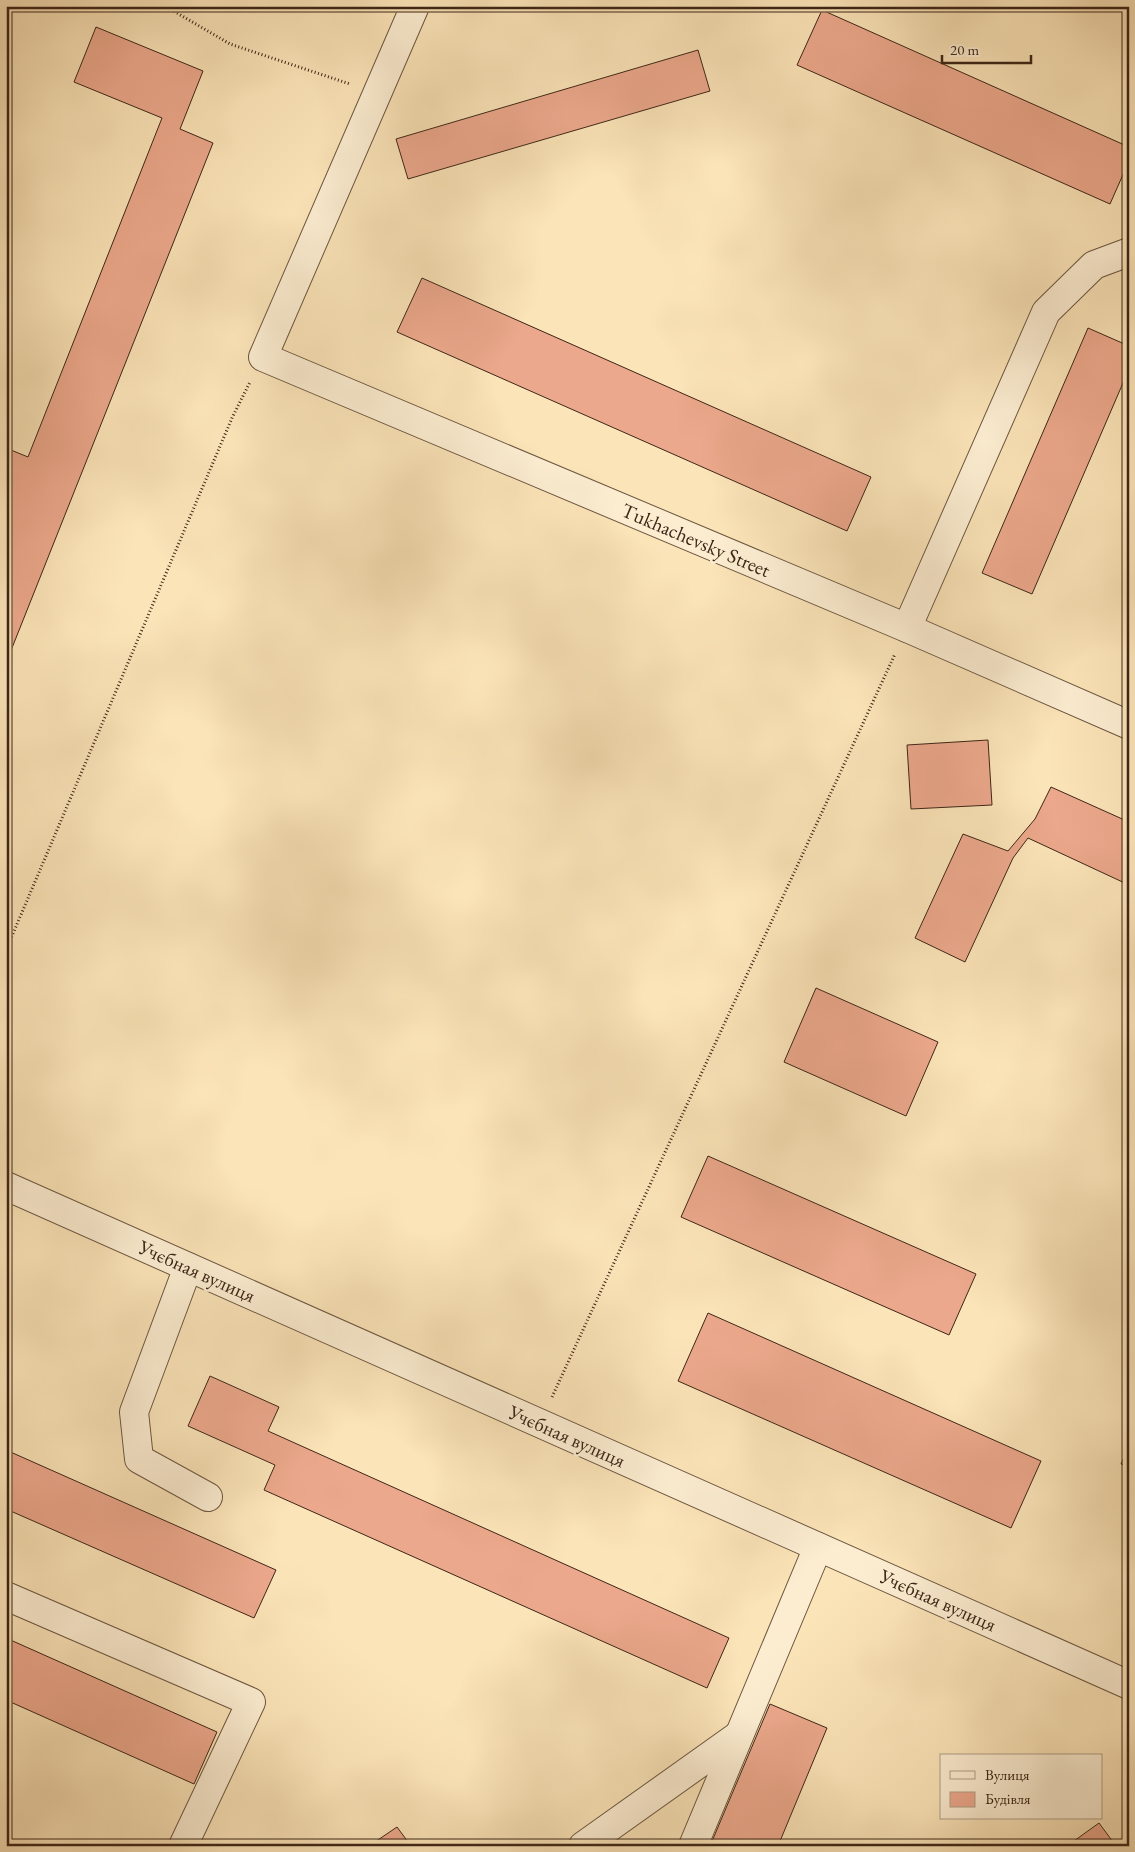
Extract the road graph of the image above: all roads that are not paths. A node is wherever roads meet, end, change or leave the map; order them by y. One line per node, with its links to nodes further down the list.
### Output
1 (415, 6): 3 (street, Tukhachevsky Street)
2 (1129, 252): 3 (street)
3 (907, 628): 4 (street, Tukhachevsky Street)
4 (1129, 724)
5 (6, 1186): 6 (street, Учєбная вулиця)
6 (188, 1267): 7 (street); 8 (street, Учєбная вулиця)
7 (208, 1497)
8 (818, 1547): 10 (street, Учєбная вулиця); 11 (street)
9 (6, 1596): 12 (street)
10 (1129, 1685)
11 (740, 1735): 13 (street); 14 (street)
12 (183, 1846)
13 (583, 1846)
14 (693, 1846)

